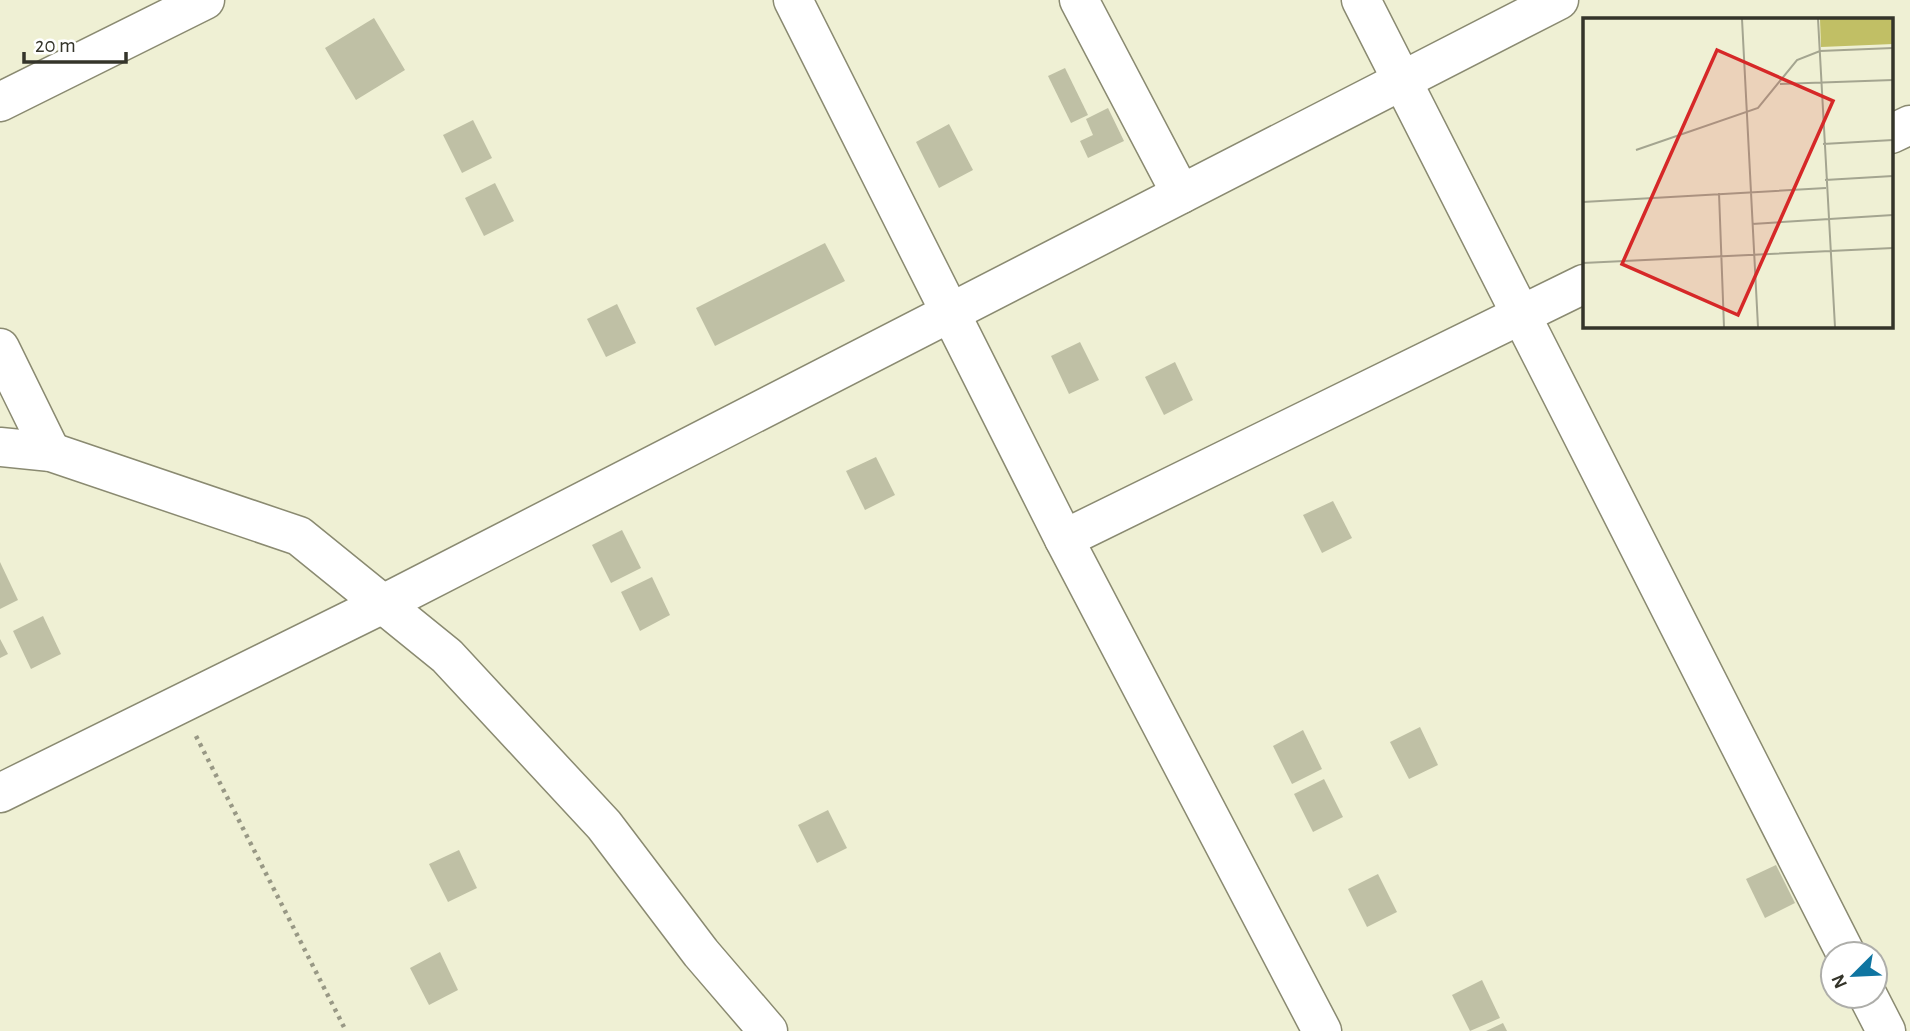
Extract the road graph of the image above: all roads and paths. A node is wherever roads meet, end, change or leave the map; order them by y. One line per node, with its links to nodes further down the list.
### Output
1 (205, 0): 7 (street)
2 (793, 0): 12 (street)
3 (1079, 0): 10 (street)
4 (1361, 0): 6 (street)
5 (1559, 0): 6 (street)
6 (1402, 80): 10 (street); 13 (street)
7 (0, 102)
8 (1910, 125): 9 (street)
9 (1892, 134)
10 (1181, 194): 12 (street)
11 (1583, 284): 13 (street)
12 (950, 313): 17 (street); 18 (street)
13 (1521, 315): 17 (street); 21 (street)
14 (0, 348): 16 (street)
15 (0, 447): 16 (street)
16 (51, 452): 18 (street)
17 (1063, 539): 25 (street)
18 (383, 604): 19 (street); 24 (street)
19 (180, 704): 20 (street); 23 (path)
20 (0, 793)
21 (1839, 940)
22 (1875, 1010): 26 (street)
23 (346, 1031)
24 (768, 1031)
25 (1322, 1031)
26 (1886, 1031)

